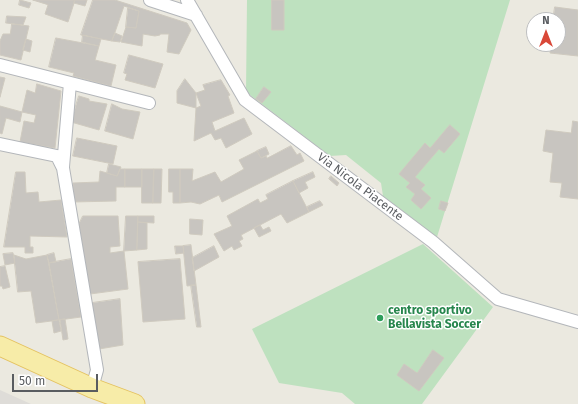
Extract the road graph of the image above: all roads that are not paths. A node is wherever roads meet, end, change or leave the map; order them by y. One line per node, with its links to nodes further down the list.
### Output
1 (150, 0): 3 (street)
2 (186, 0): 3 (street, Via Nicola Piacente)
3 (196, 15): 9 (street, Via Nicola Piacente)
4 (0, 65): 5 (street)
5 (70, 83): 6 (street); 8 (street)
6 (149, 102)
7 (0, 144): 8 (street)
8 (63, 168): 11 (street)
9 (578, 322)
10 (0, 346): 11 (main road)
11 (92, 388): 12 (main road)
12 (135, 404)

